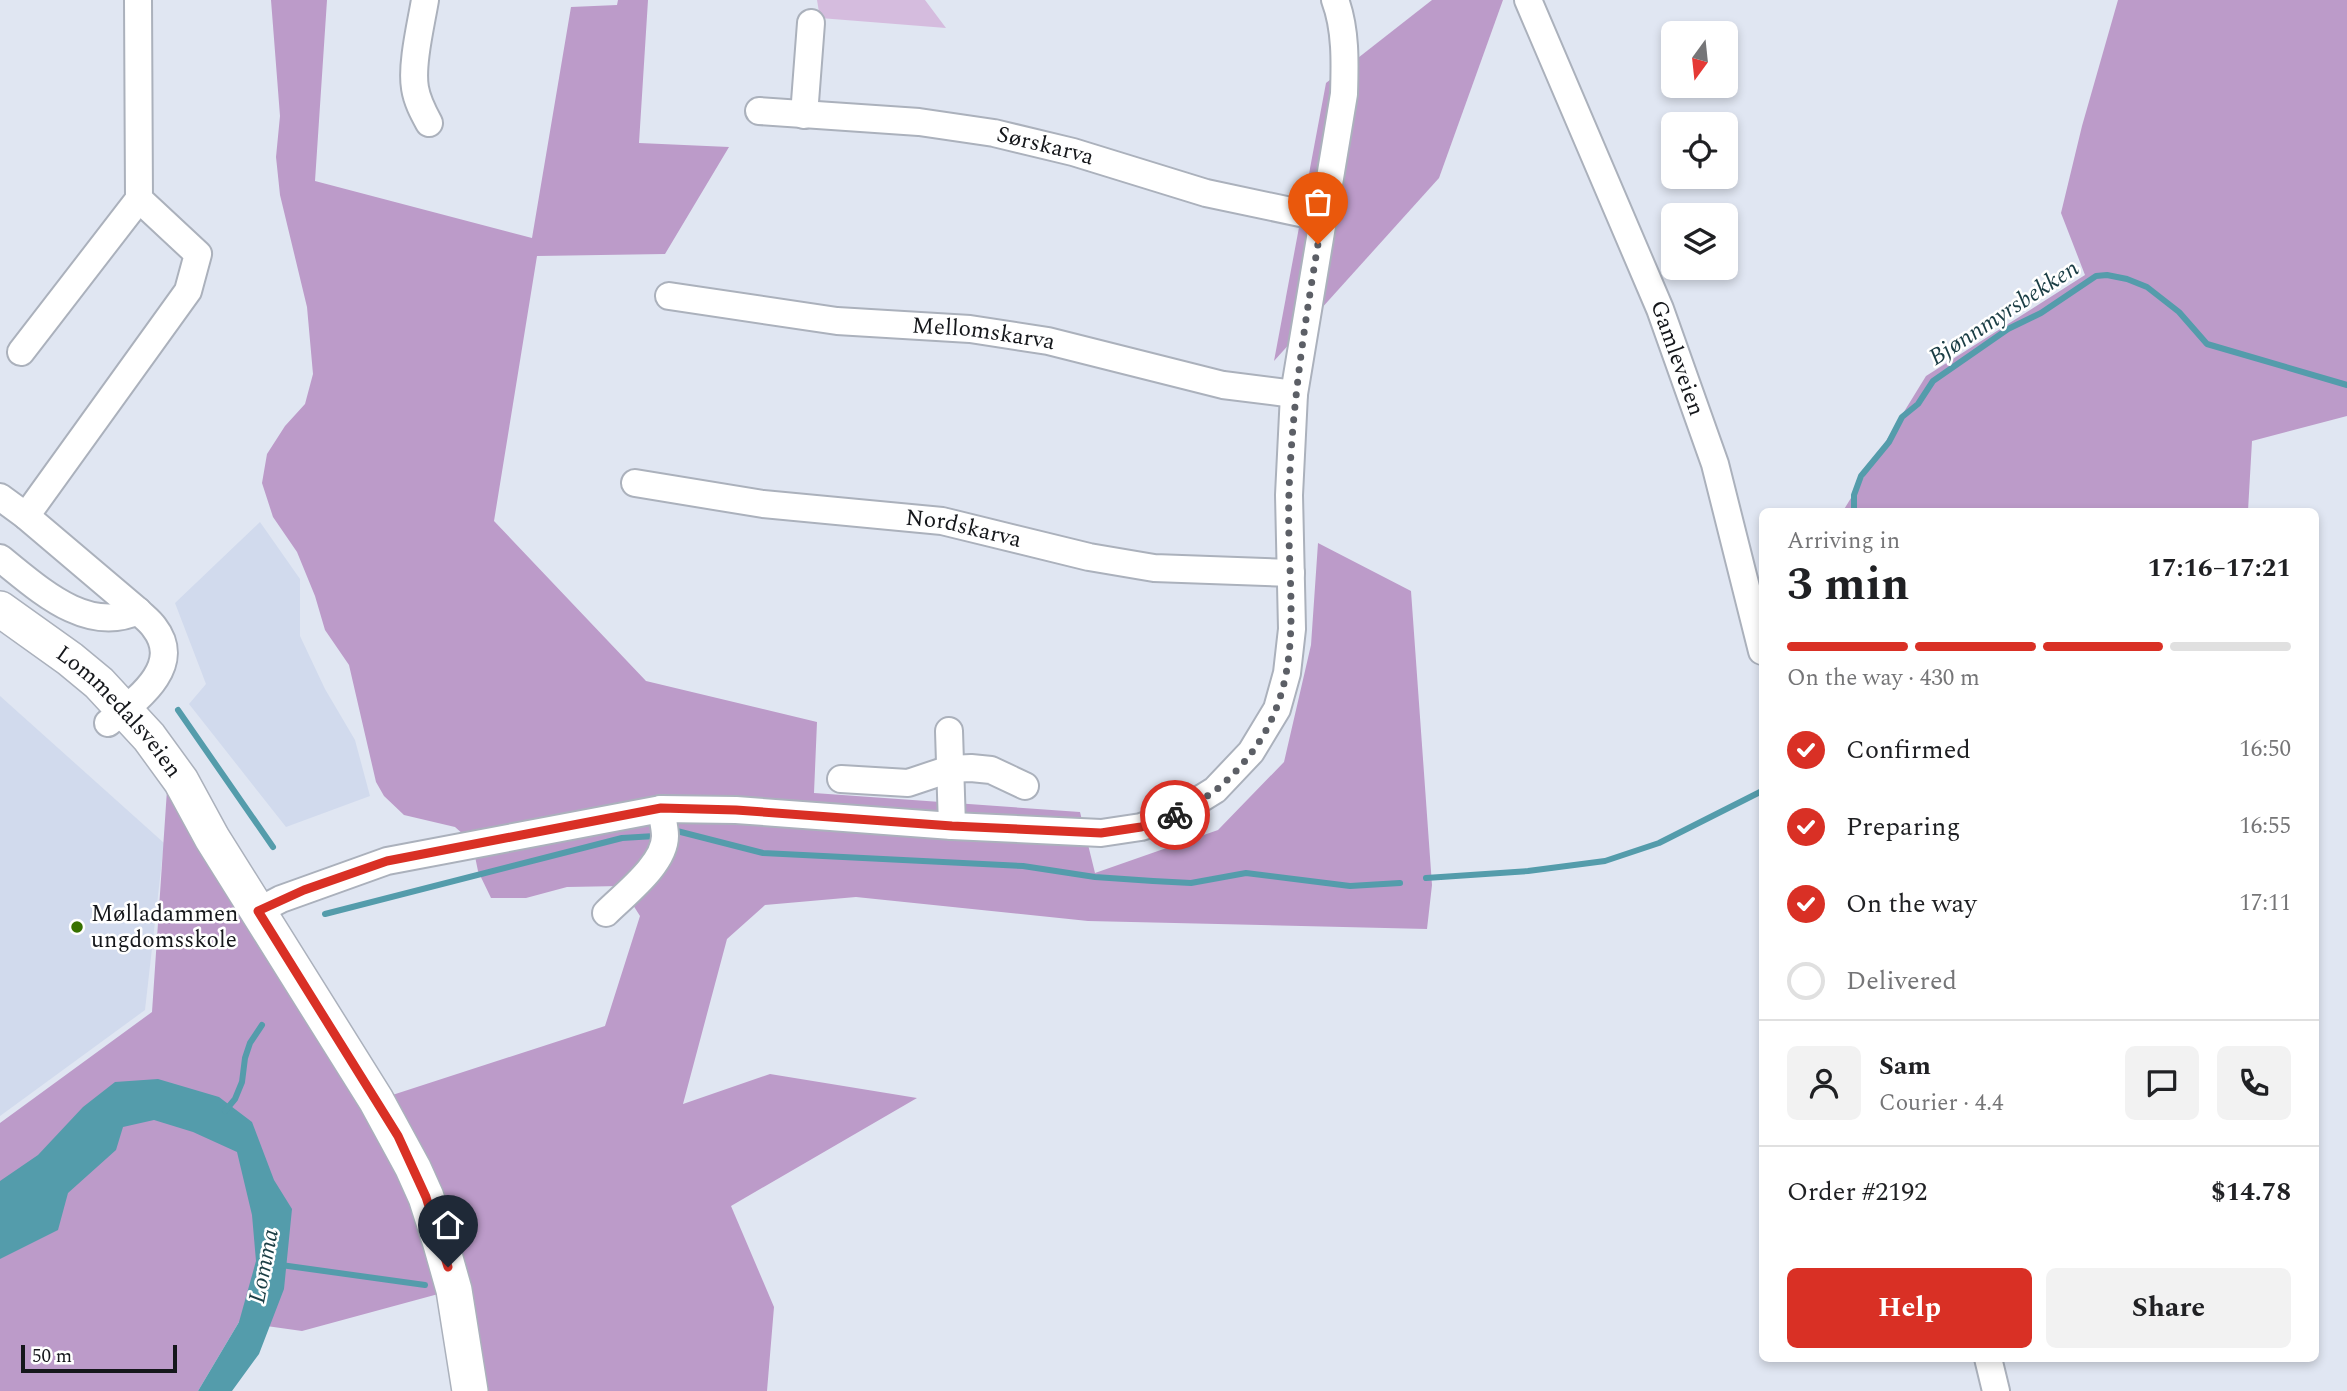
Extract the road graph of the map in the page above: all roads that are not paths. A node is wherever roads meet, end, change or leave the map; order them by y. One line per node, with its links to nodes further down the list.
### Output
1 (138, 0): 9 (street)
2 (425, 0): 8 (street)
3 (1335, 0): 10 (street)
4 (1528, 0): 22 (street, Gamleveien)
5 (811, 23): 7 (street)
6 (758, 111): 7 (street, Sørskarva)
7 (804, 114): 10 (street, Sørskarva)
8 (429, 123)
9 (139, 199): 12 (street); 16 (street)
10 (1324, 218): 13 (street)
11 (669, 296): 13 (street, Mellomskarva)
12 (21, 352)
13 (1294, 394): 18 (street)
14 (635, 483): 18 (street, Nordskarva)
15 (0, 497): 16 (street)
16 (26, 516): 20 (street)
17 (0, 558): 20 (street)
18 (1291, 573): 29 (street)
19 (0, 609): 23 (main road, Lommedalsveien)
20 (138, 611): 23 (street)
21 (0, 632): 23 (main road, Lommedalsveien)
22 (1759, 639)
23 (116, 716): 30 (main road, Lommedalsveien)
24 (948, 731): 25 (street)
25 (950, 769): 26 (street); 27 (street); 29 (street)
26 (841, 779)
27 (1026, 786)
28 (661, 808): 29 (street); 30 (street); 31 (street)
29 (952, 826)
30 (258, 911): 33 (main road, Lommedalsveien)
31 (606, 913)
32 (1989, 1362): 34 (street)
33 (470, 1391)
34 (1996, 1391)

